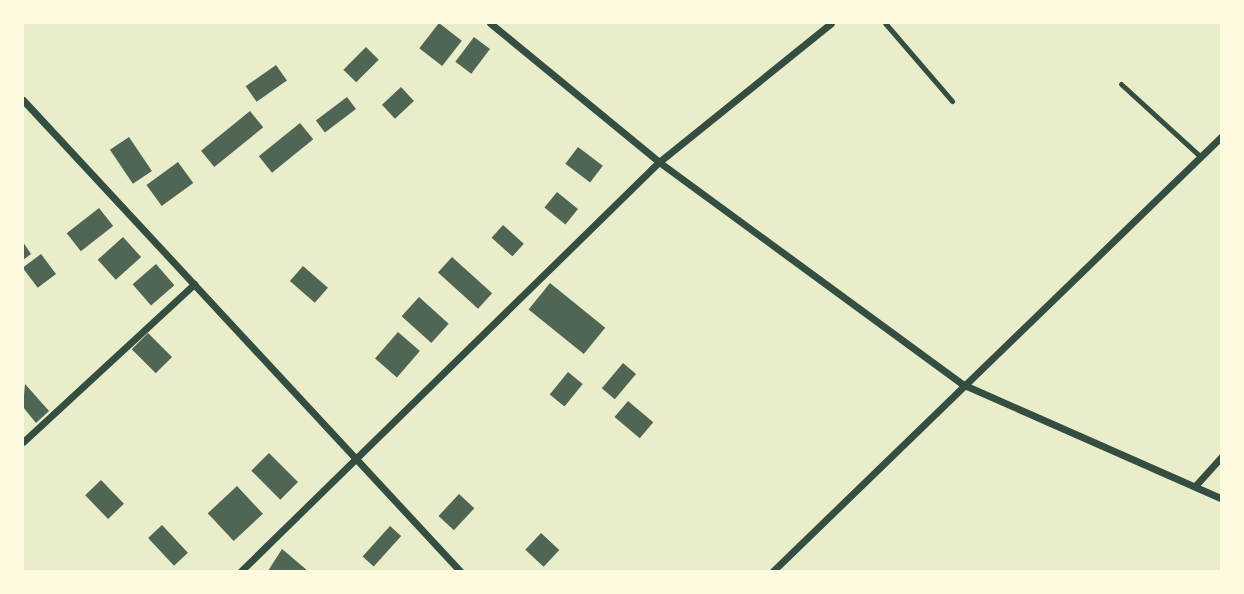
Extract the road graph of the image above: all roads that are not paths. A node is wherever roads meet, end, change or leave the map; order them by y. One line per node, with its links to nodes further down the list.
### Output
1 (490, 23): 9 (street)
2 (831, 23): 9 (street)
3 (885, 23): 6 (lane)
4 (1121, 84): 8 (lane)
5 (23, 100): 10 (street)
6 (952, 101)
7 (1221, 137): 8 (street)
8 (1201, 157): 11 (street)
9 (659, 162): 11 (street); 14 (street)
10 (194, 284): 12 (street); 14 (street)
11 (962, 384): 15 (street); 19 (street)
12 (23, 442)
13 (1221, 457): 15 (street)
14 (360, 459): 17 (street); 18 (street)
15 (1195, 485): 16 (street)
16 (1221, 498)
17 (241, 571)
18 (460, 571)
19 (773, 571)

